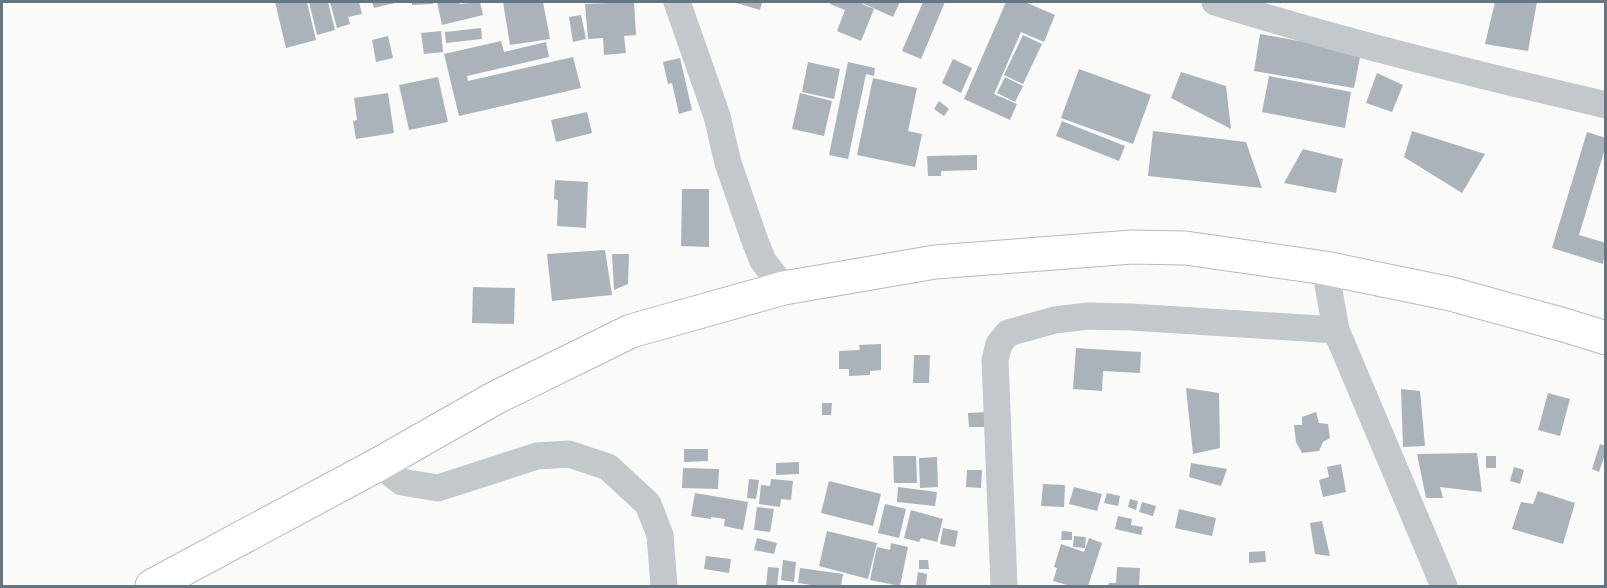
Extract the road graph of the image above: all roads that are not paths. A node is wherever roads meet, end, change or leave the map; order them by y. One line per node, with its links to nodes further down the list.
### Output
1 (677, 2): 5 (street)
2 (1215, 2): 3 (street)
3 (1605, 105)
4 (1325, 268): 5 (main road); 6 (street); 7 (main road)
5 (784, 288): 8 (main road)
6 (1336, 330): 11 (street); 12 (street)
7 (1605, 338)
8 (379, 464): 9 (main road); 10 (street)
9 (152, 586)
10 (664, 586)
11 (1004, 586)
12 (1444, 586)

